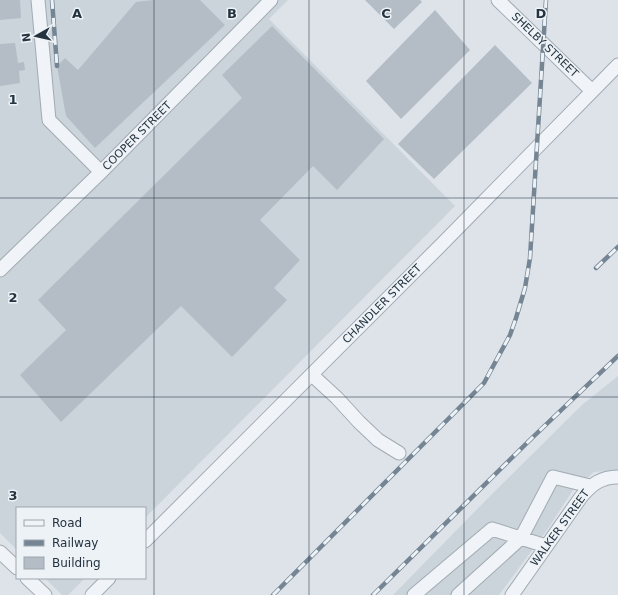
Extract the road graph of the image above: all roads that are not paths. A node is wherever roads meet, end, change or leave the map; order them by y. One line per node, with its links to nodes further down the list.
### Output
1 (38, 0): 6 (street)
2 (271, 0): 6 (street, COOPER STREET)
3 (498, 0): 5 (street, SHELBY STREET)
4 (618, 65): 5 (street, CHANDLER STREET)
5 (592, 91): 8 (street, CHANDLER STREET)
6 (101, 172): 7 (street, COOPER STREET)
7 (0, 270)
8 (312, 375): 9 (street); 13 (street, CHANDLER STREET)
9 (399, 453)
10 (618, 477): 11 (street, WALKER STREET)
11 (590, 486): 12 (street); 14 (street, WALKER STREET)
12 (521, 538): 14 (street); 21 (street); 22 (street)
13 (146, 541)
14 (546, 546): 23 (street, WALKER STREET)
15 (0, 552): 16 (street)
16 (16, 567)
17 (28, 579): 19 (street)
18 (108, 579): 20 (street)
19 (45, 595)
20 (92, 595)
21 (414, 595)
22 (458, 595)
23 (512, 595)

